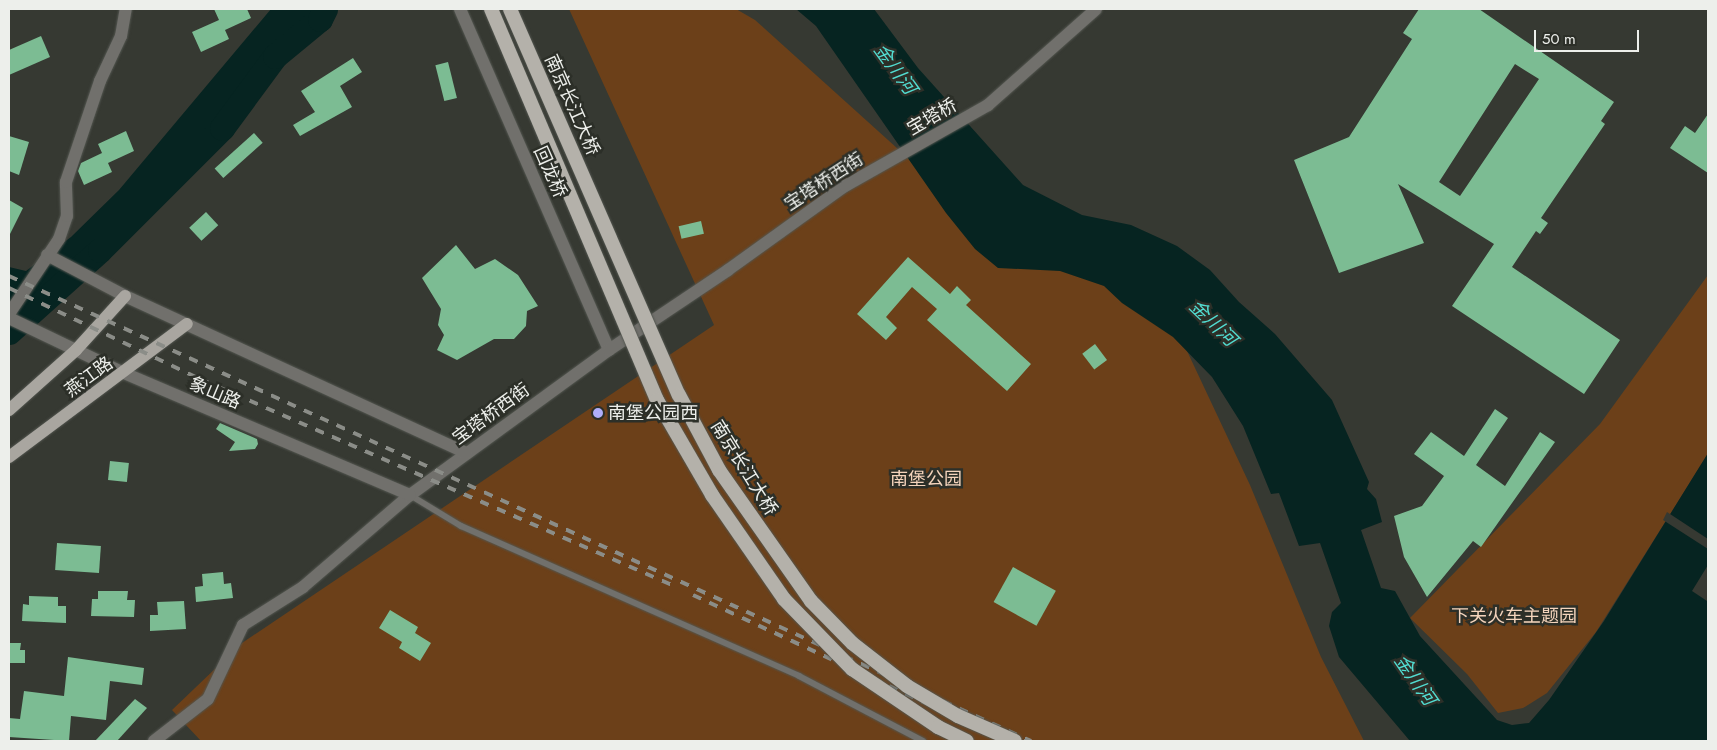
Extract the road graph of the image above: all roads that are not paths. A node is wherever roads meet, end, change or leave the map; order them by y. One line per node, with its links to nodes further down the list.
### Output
1 (126, 9): 7 (street)
2 (460, 9): 12 (street, 回龙桥)
3 (491, 9): 20 (highway, 南京长江大桥, bridge)
4 (510, 9): 21 (highway, 南京长江大桥, bridge)
5 (1096, 9): 6 (street, 宝塔桥)
6 (894, 160): 12 (street, 宝塔桥西街)
7 (47, 255): 8 (street); 9 (street)
8 (124, 296): 10 (street); 11 (main road)
9 (9, 316): 11 (street, 象山路)
10 (187, 324): 13 (main road, 燕江路); 15 (street)
11 (71, 348): 13 (street, 象山路); 14 (main road)
12 (609, 350): 15 (street, 宝塔桥西街)
13 (124, 373): 16 (main road, 燕江路); 17 (street, 象山路)
14 (9, 410)
15 (467, 453): 17 (street, 宝塔桥西街)
16 (9, 456)
17 (410, 495): 18 (street, 宝塔桥西街); 19 (lane)
18 (154, 741)
19 (923, 741)
20 (967, 741)
21 (1015, 741)

